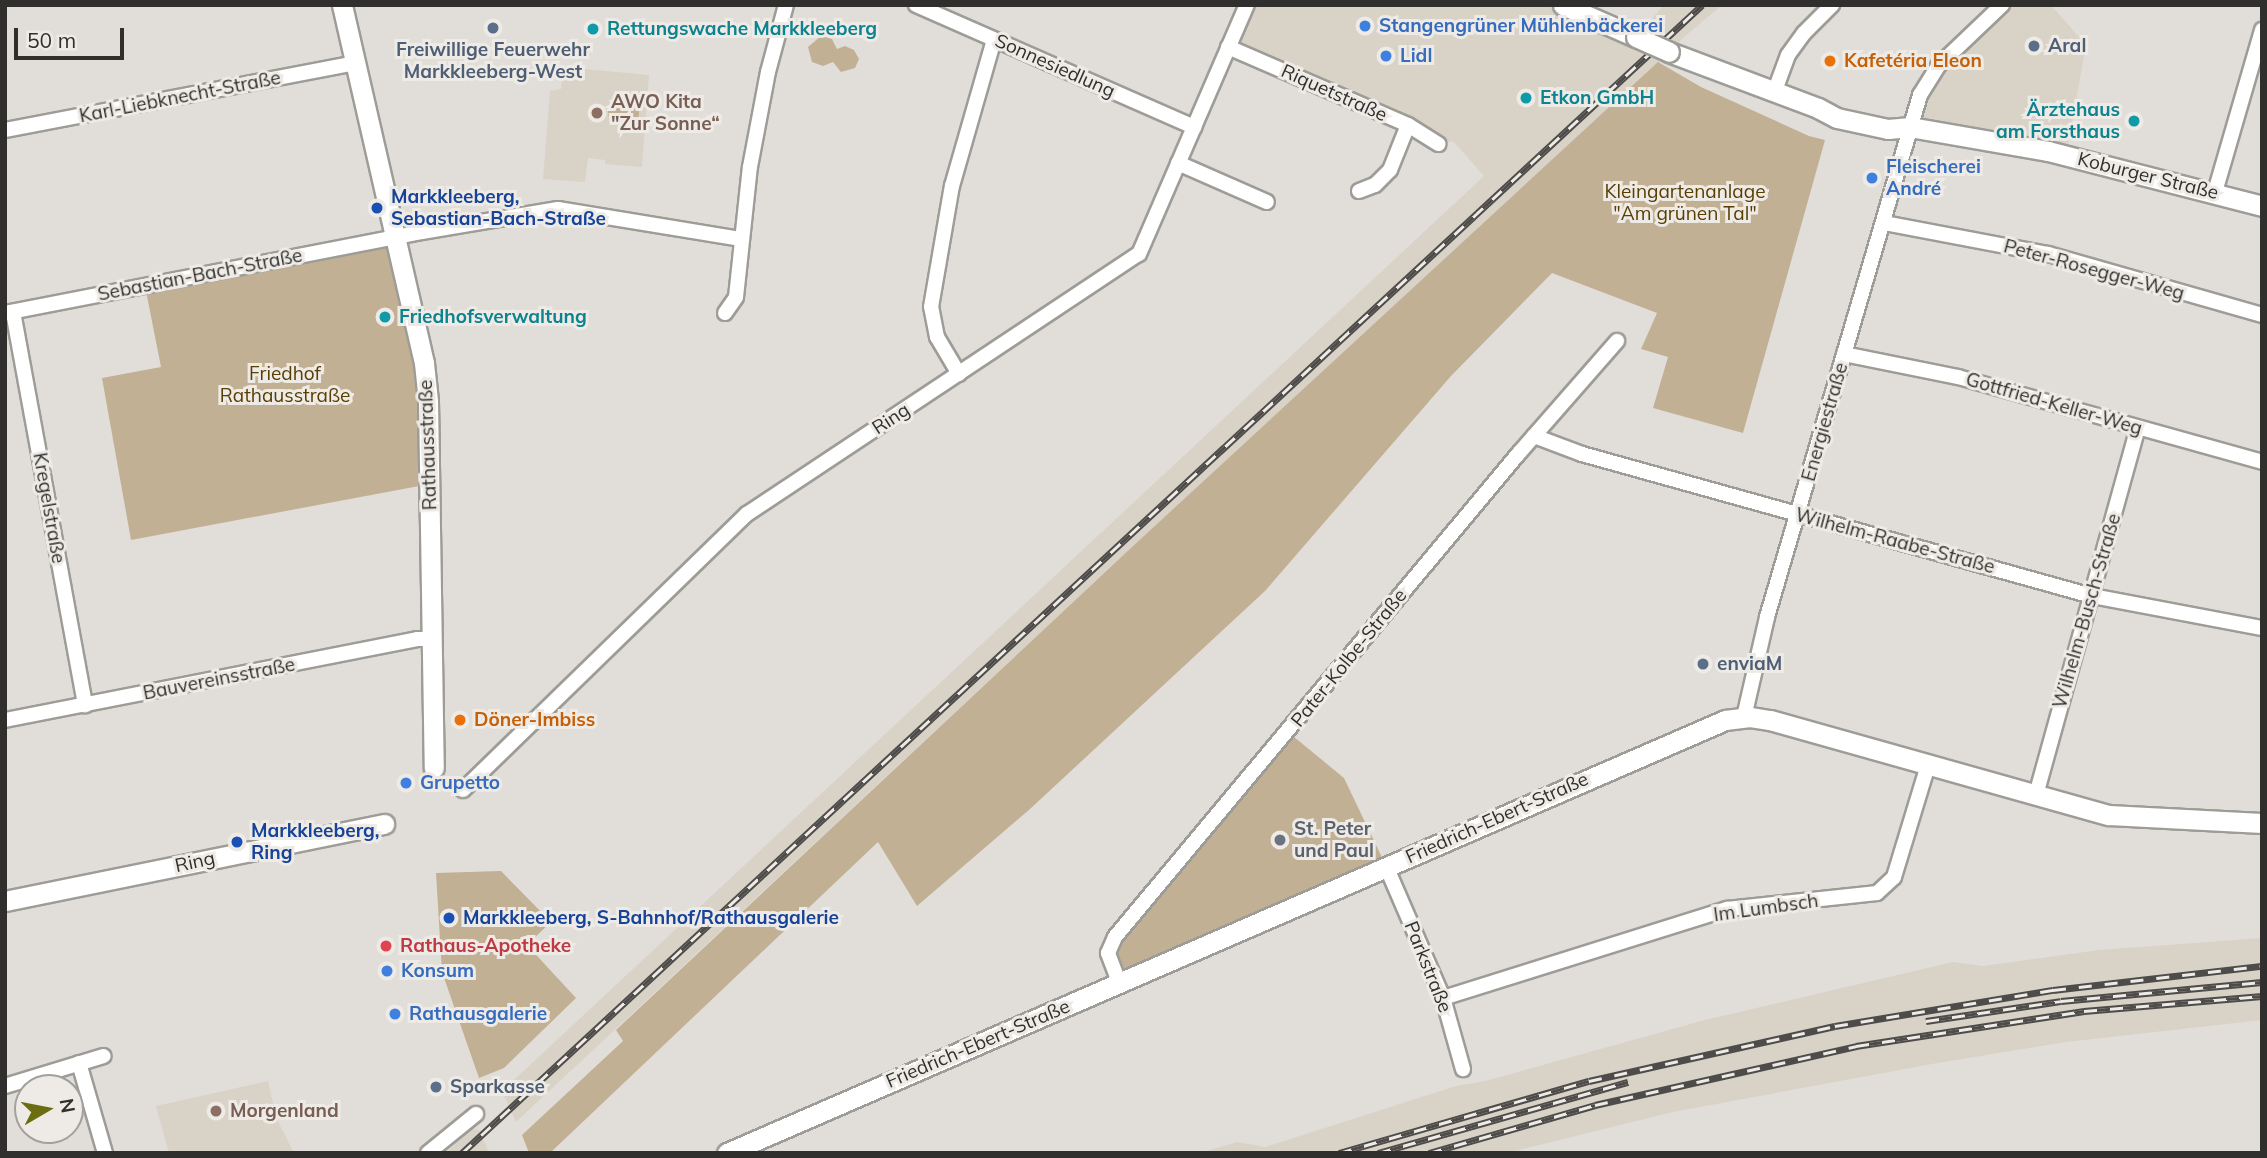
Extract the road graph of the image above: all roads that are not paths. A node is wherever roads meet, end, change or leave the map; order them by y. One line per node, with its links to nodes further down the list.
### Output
1 (342, 5): 11 (street, Rathausstraße)
2 (786, 5): 26 (street)
3 (916, 5): 9 (street, Sonnesiedlung)
4 (1247, 5): 10 (street, Ring)
5 (1563, 5): 13 (street, Koburger Straße, bridge)
6 (1832, 5): 13 (street)
7 (2001, 5): 16 (street, Energiestraße)
8 (2262, 30): 12 (street)
9 (994, 40): 15 (street, Sonnesiedlung); 32 (street)
10 (1228, 47): 14 (street, Riquetstraße); 15 (street, Ring)
11 (355, 63): 17 (street, Karl-Liebknecht-Straße); 25 (street, Rathausstraße)
12 (2257, 66): 21 (street)
13 (1774, 93): 16 (street, Koburger Straße)
14 (1408, 125): 18 (street, Riquetstraße); 20 (street)
15 (1194, 127): 19 (street, Ring)
16 (1910, 127): 21 (street, Koburger Straße); 24 (street, Energiestraße)
17 (5, 130)
18 (1437, 144)
19 (1178, 163): 22 (street); 32 (street, Ring)
20 (1359, 191)
21 (2215, 192): 23 (street, Koburger Straße)
22 (1267, 202)
23 (2262, 206)
24 (1884, 223): 29 (street, Peter-Rosegger-Weg); 31 (street, Energiestraße)
25 (396, 237): 26 (street, Sebastian-Bach-Straße); 27 (street, Sebastian-Bach-Straße); 39 (street, Rathausstraße)
26 (742, 239): 28 (street)
27 (9, 313): 40 (street, Kregelstraße)
28 (725, 313)
29 (2262, 315)
30 (1617, 341): 34 (street, Pater-Kolbe-Straße)
31 (1844, 354): 33 (street, Gottfried-Keller-Weg); 36 (street, Energiestraße)
32 (959, 374): 45 (street, Ring)
33 (2138, 428): 35 (street, Gottfried-Keller-Weg); 37 (street, Wilhelm-Busch-Straße)
34 (1534, 436): 36 (street, Wilhelm-Raabe-Straße); 51 (street, Pater-Kolbe-Straße)
35 (2262, 463)
36 (1798, 514): 37 (street, Wilhelm-Raabe-Straße); 41 (street, Energiestraße)
37 (2092, 596): 38 (street, Wilhelm-Raabe-Straße); 46 (street, Wilhelm-Busch-Straße)
38 (2262, 628)
39 (432, 639): 40 (street, Bauvereinsstraße); 44 (street, Rathausstraße)
40 (85, 705): 42 (street, Bauvereinsstraße)
41 (1744, 717): 43 (street, Friedrich-Ebert-Straße); 49 (street, Friedrich-Ebert-Straße)
42 (5, 720)
43 (1928, 765): 46 (street, Friedrich-Ebert-Straße); 52 (street, Im Lumbsch)
44 (434, 768)
45 (463, 790)
46 (2036, 795): 47 (street, Friedrich-Ebert-Straße)
47 (2262, 823)
48 (384, 824): 50 (street, Ring)
49 (1386, 866): 51 (street, Friedrich-Ebert-Straße); 52 (street, Parkstraße)
50 (5, 901)
51 (1119, 982): 60 (street, Friedrich-Ebert-Straße)
52 (1443, 998): 55 (street, Parkstraße)
53 (104, 1056): 54 (street)
54 (79, 1063): 56 (street); 58 (street)
55 (1463, 1069)
56 (5, 1086)
57 (477, 1114): 59 (street)
58 (105, 1153)
59 (428, 1153)
60 (727, 1153)

